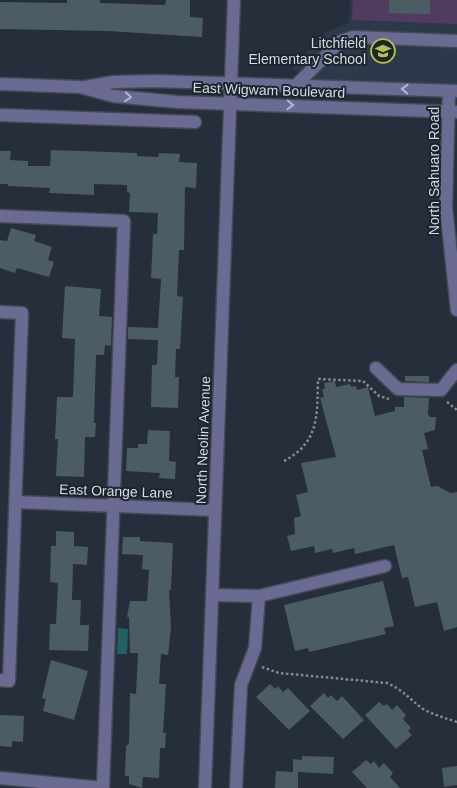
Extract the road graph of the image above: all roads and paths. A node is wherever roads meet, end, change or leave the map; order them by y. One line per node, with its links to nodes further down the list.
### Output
1 (234, 0): 7 (street, North Neolin Avenue)
2 (457, 41): 4 (street)
3 (0, 84): 5 (street, East Wigwam Boulevard)
4 (296, 85): 6 (street, East Wigwam Boulevard, one-way to 4); 7 (street, East Wigwam Boulevard)
5 (80, 88): 7 (street, East Wigwam Boulevard, one-way to 7); 7 (street, East Wigwam Boulevard)
6 (453, 91): 8 (street, North Sahuaro Road)
7 (230, 93): 8 (street, East Wigwam Boulevard, one-way to 8); 25 (street, North Neolin Avenue)
8 (452, 112): 11 (street, North Sahuaro Road)
9 (0, 115): 10 (street)
10 (196, 122)
11 (451, 182): 13 (street, North Sahuaro Road)
12 (0, 216): 24 (street)
13 (457, 310)
14 (0, 312): 23 (street)
15 (376, 368): 16 (street)
16 (457, 370)
17 (392, 400): 22 (path)
18 (441, 400): 20 (path)
19 (457, 400): 20 (path)
20 (452, 405): 21 (path)
21 (457, 410)
22 (284, 461)
23 (16, 502): 24 (street, East Orange Lane); 30 (street)
24 (114, 506): 25 (street, East Orange Lane); 32 (street)
25 (215, 510): 27 (street, North Neolin Avenue)
26 (386, 566): 28 (street)
27 (212, 594): 28 (street); 33 (street, North Neolin Avenue)
28 (259, 596): 29 (street)
29 (249, 663): 31 (path); 34 (street)
30 (4, 680)
31 (457, 722)
32 (0, 778)
33 (206, 788)
34 (236, 788)

